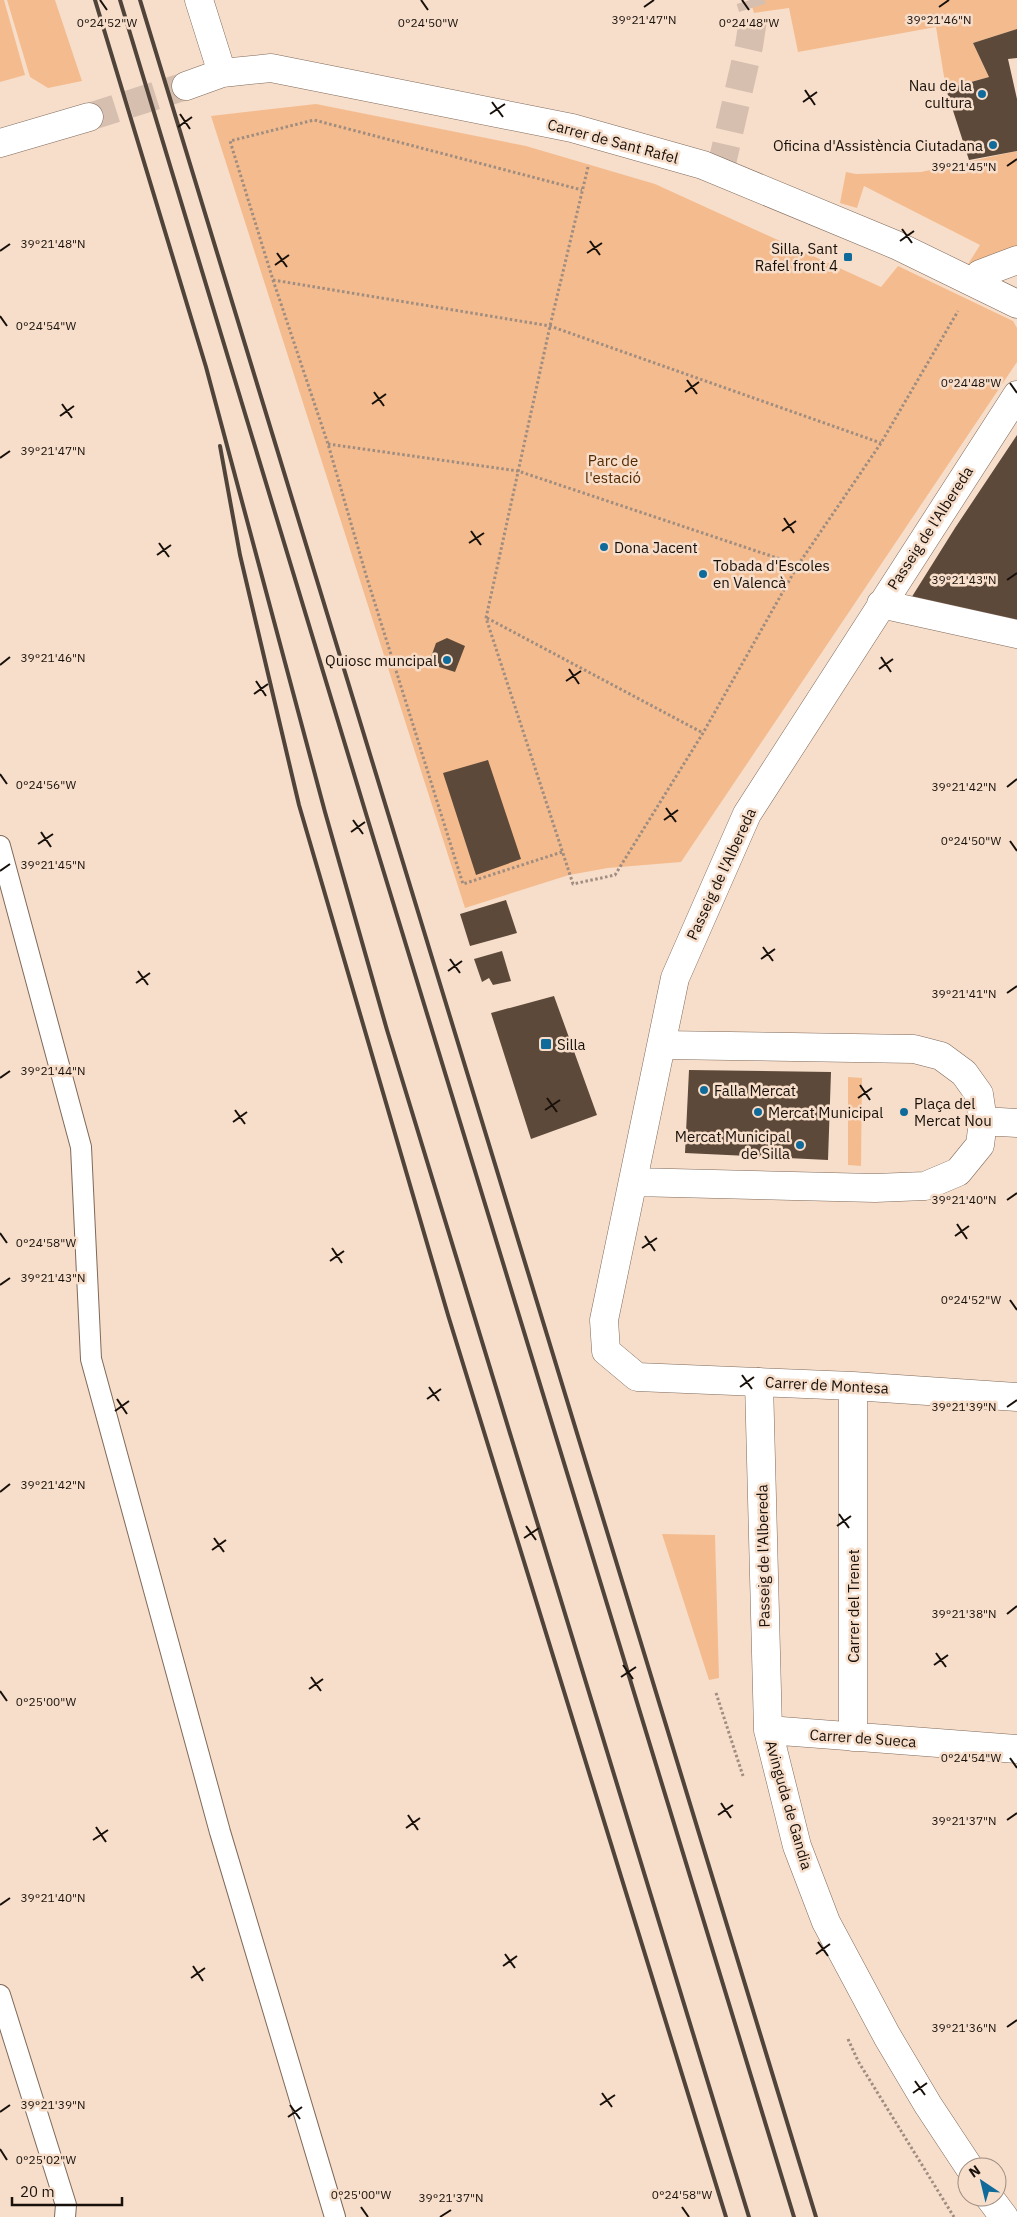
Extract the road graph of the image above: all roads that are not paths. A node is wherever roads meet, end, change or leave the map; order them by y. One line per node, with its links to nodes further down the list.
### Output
1 (199, 0): 2 (street)
2 (222, 73): 3 (street, Carrer de Sant Rafel); 8 (street, Carrer de Sant Rafel)
3 (186, 86)
4 (89, 117): 5 (street)
5 (1, 138)
6 (1017, 260): 7 (street)
7 (980, 274)
8 (1017, 304)
9 (1017, 396): 10 (street, Passeig de l'Albereda)
10 (881, 604): 11 (street); 13 (street, Passeig de l'Albereda)
11 (1017, 634)
12 (0, 846): 27 (lane)
13 (662, 1045): 14 (street); 16 (street, Passeig de l'Albereda)
14 (984, 1121): 15 (street); 16 (street)
15 (1017, 1123)
16 (633, 1182): 17 (street, Passeig de l'Albereda)
17 (637, 1377): 18 (street, Carrer de Montesa)
18 (759, 1382): 19 (street, Carrer de Montesa); 21 (street, Passeig de l'Albereda)
19 (852, 1386): 20 (street, Carrer de Montesa); 22 (street, Carrer del Trenet)
20 (1017, 1397)
21 (768, 1730): 22 (street, Carrer de Sueca); 25 (street, Avinguda de Gandia)
22 (853, 1737): 23 (street, Carrer de Sueca)
23 (1017, 1749)
24 (0, 1995): 26 (lane)
25 (962, 2157)
26 (65, 2217)
27 (335, 2217)

